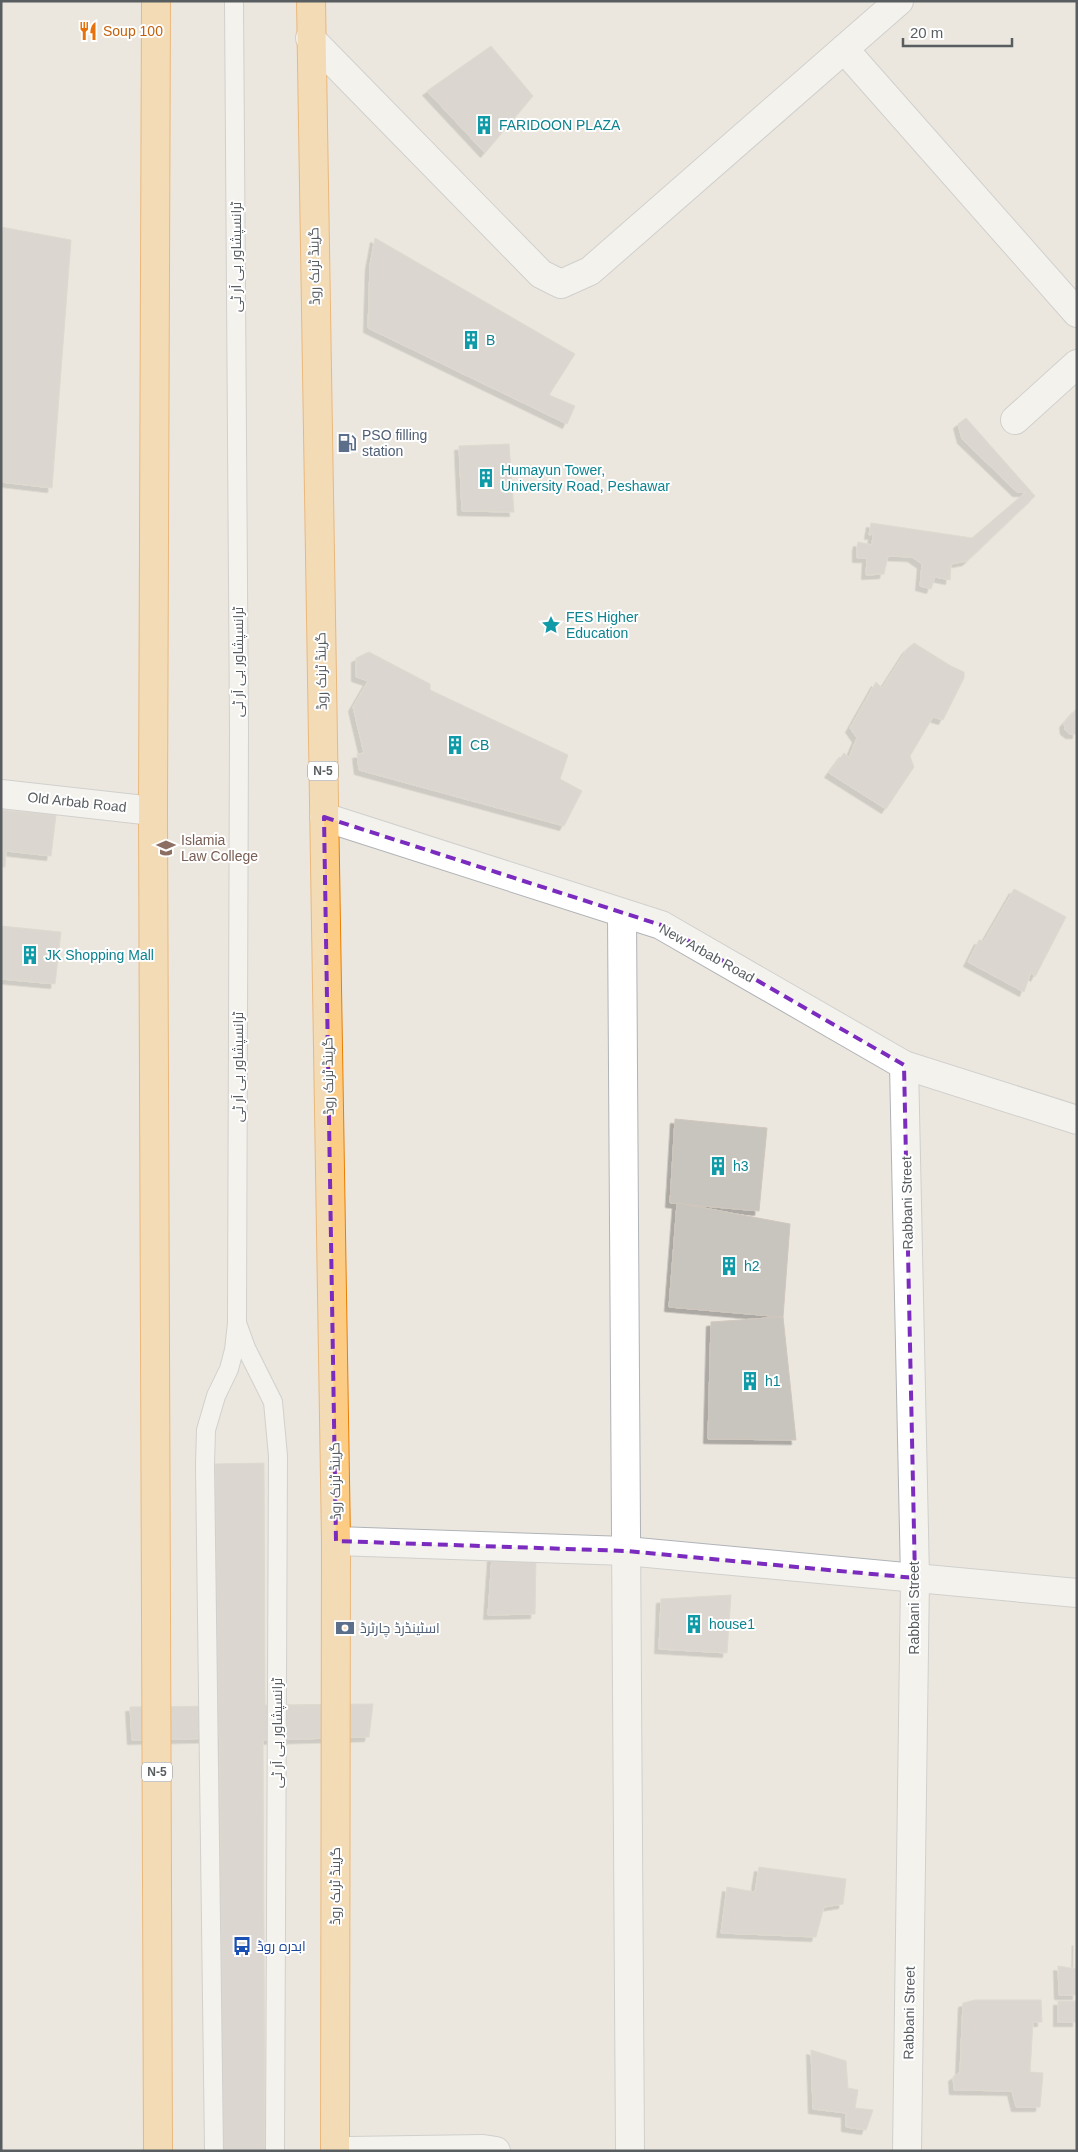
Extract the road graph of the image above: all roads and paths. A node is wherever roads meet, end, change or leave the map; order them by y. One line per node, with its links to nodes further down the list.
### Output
1 (156, 1): 11 (highway, N-5)
2 (234, 1): 16 (lane, ٹرانسپشاور بی آر ٹی)
3 (311, 1): 5 (highway, گرینڈ ٹرنک روڈ / N-5)
4 (899, 1): 6 (street)
5 (310, 38): 6 (street); 12 (highway, گرینڈ ٹرنک روڈ / N-5)
6 (844, 49): 7 (street)
7 (1077, 313)
8 (1077, 364): 9 (street)
9 (1015, 420)
10 (1, 794): 11 (street, Old Arbab Road)
11 (153, 811): 21 (highway, N-5)
12 (324, 818): 13 (street, New Arbab Road); 17 (highway, گرینڈ ٹرنک روڈ / N-5)
13 (622, 914): 14 (street, New Arbab Road); 18 (street)
14 (904, 1065): 15 (street, New Arbab Road); 19 (street, Rabbani Street)
15 (1077, 1120)
16 (237, 1323): 22 (lane, ٹرانسپشاور بی آر ٹی); 23 (lane, ٹرانسپشاور بی آر ٹی)
17 (336, 1541): 18 (street); 24 (highway, گرینڈ ٹرنک روڈ / N-5)
18 (626, 1552): 19 (street); 27 (street)
19 (915, 1578): 20 (street); 28 (street, Rabbani Street)
20 (1077, 1593)
21 (158, 2151)
22 (214, 2151)
23 (274, 2151)
24 (335, 2151)
25 (348, 2151): 26 (street)
26 (496, 2151)
27 (630, 2151)
28 (907, 2151)

